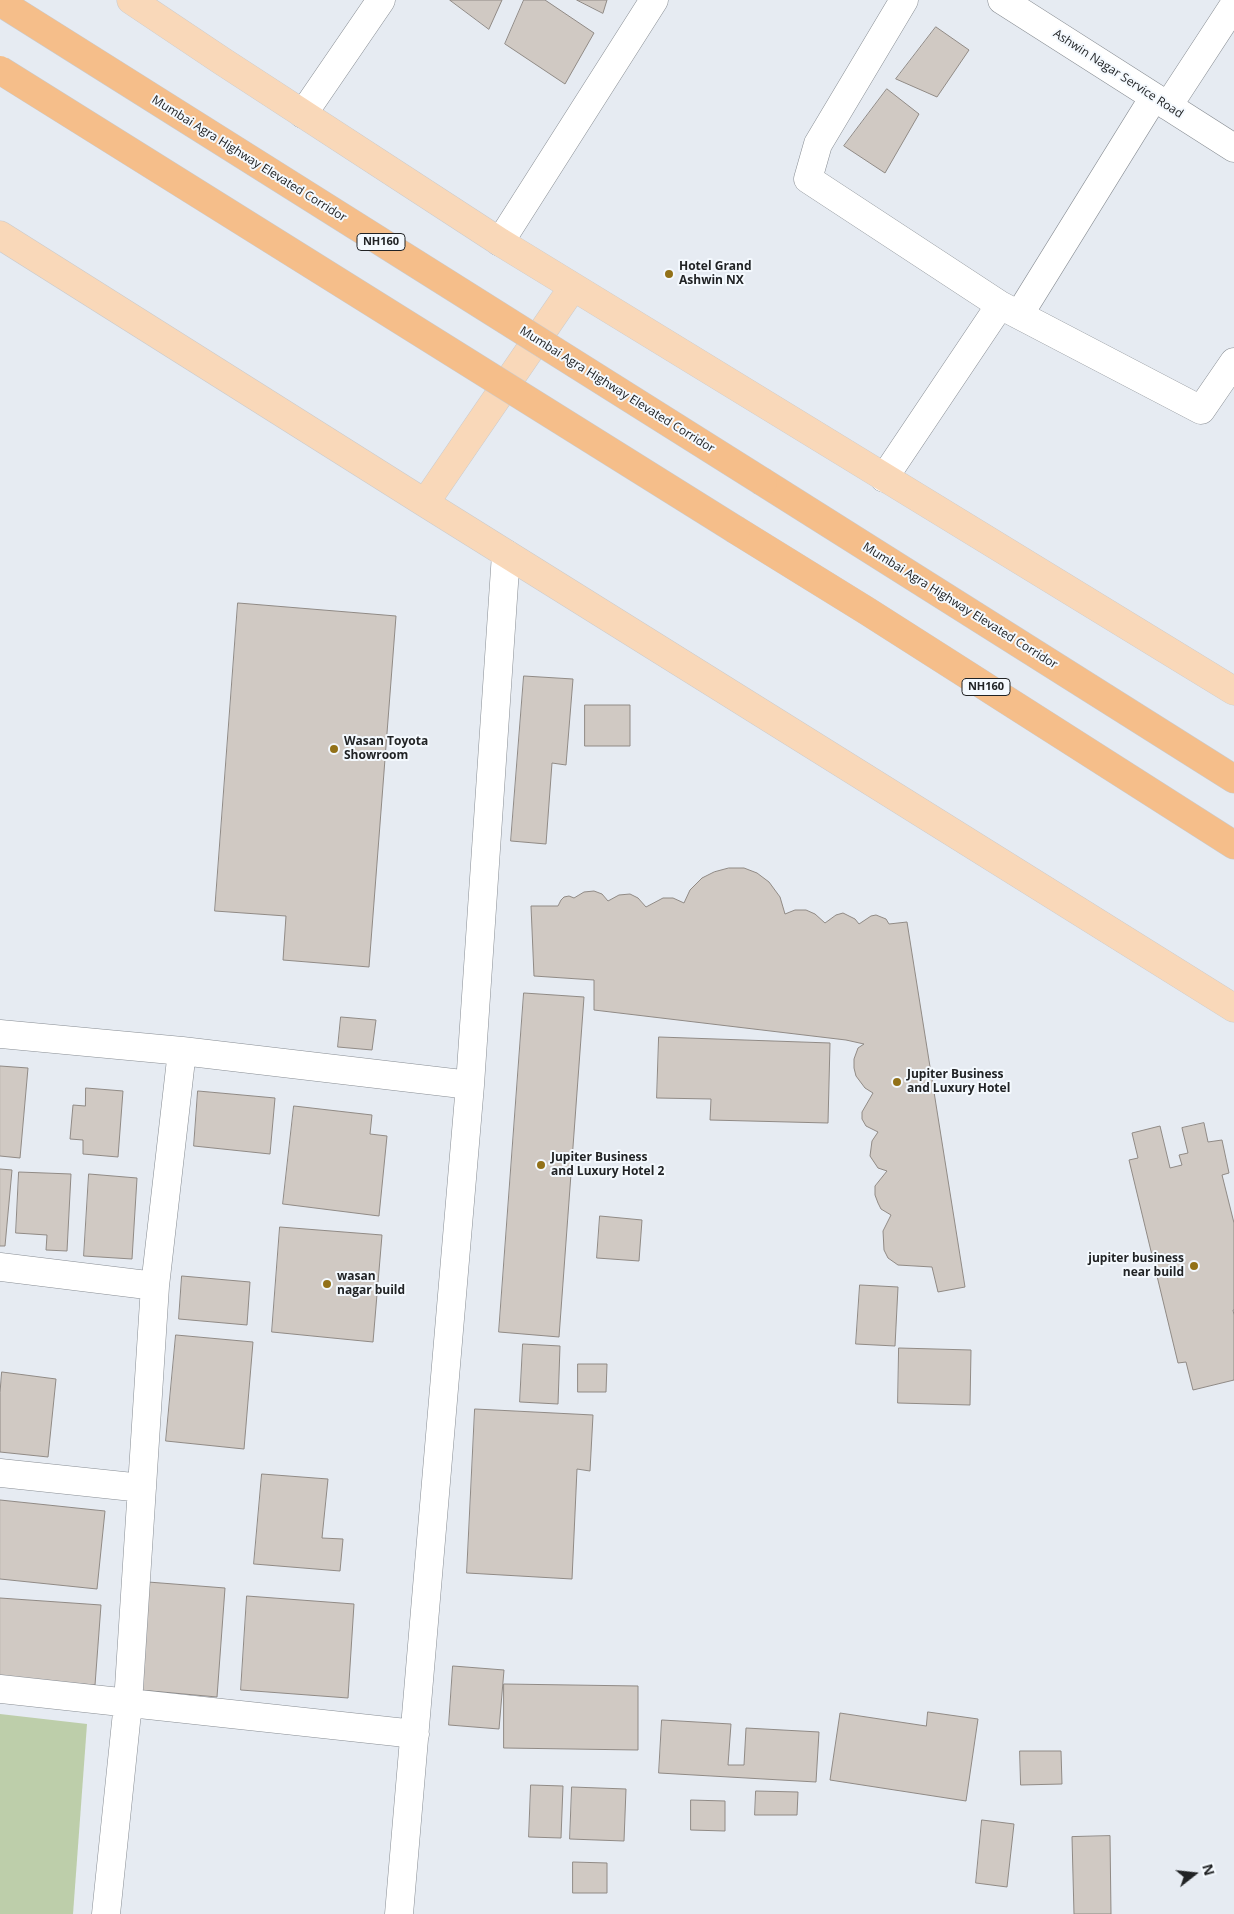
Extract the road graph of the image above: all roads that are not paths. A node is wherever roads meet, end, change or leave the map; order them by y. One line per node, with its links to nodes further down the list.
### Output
1 (131, 0): 10 (main road)
2 (381, 0): 10 (street)
3 (654, 0): 13 (street)
4 (904, 0): 15 (street)
5 (1002, 0): 9 (street, Ashwin Nagar Service Road)
6 (0, 2): 21 (highway, Mumbai Agra Highway Elevated Corridor / NH160, bridge)
7 (1234, 5): 9 (street)
8 (0, 70): 22 (highway, NH160, bridge)
9 (1161, 102): 11 (street, Ashwin Nagar Service Road); 15 (street)
10 (303, 114): 13 (main road)
11 (1234, 148)
12 (0, 235): 18 (main road)
13 (500, 242): 14 (main road)
14 (573, 287): 17 (main road); 18 (main road)
15 (1010, 310): 16 (street); 17 (street)
16 (1234, 362)
17 (884, 478): 20 (main road)
18 (425, 503): 19 (main road)
19 (506, 554): 23 (main road); 26 (street)
20 (1234, 691)
21 (1234, 778)
22 (1234, 845)
23 (1234, 1008)
24 (0, 1034): 25 (street)
25 (182, 1051): 26 (street); 28 (street)
26 (470, 1085): 33 (street)
27 (0, 1267): 28 (street)
28 (155, 1286): 30 (street)
29 (0, 1473): 30 (street)
30 (142, 1488): 32 (street)
31 (0, 1690): 32 (street)
32 (128, 1703): 33 (street); 34 (street)
33 (415, 1734): 35 (street)
34 (106, 1914)
35 (399, 1914)

